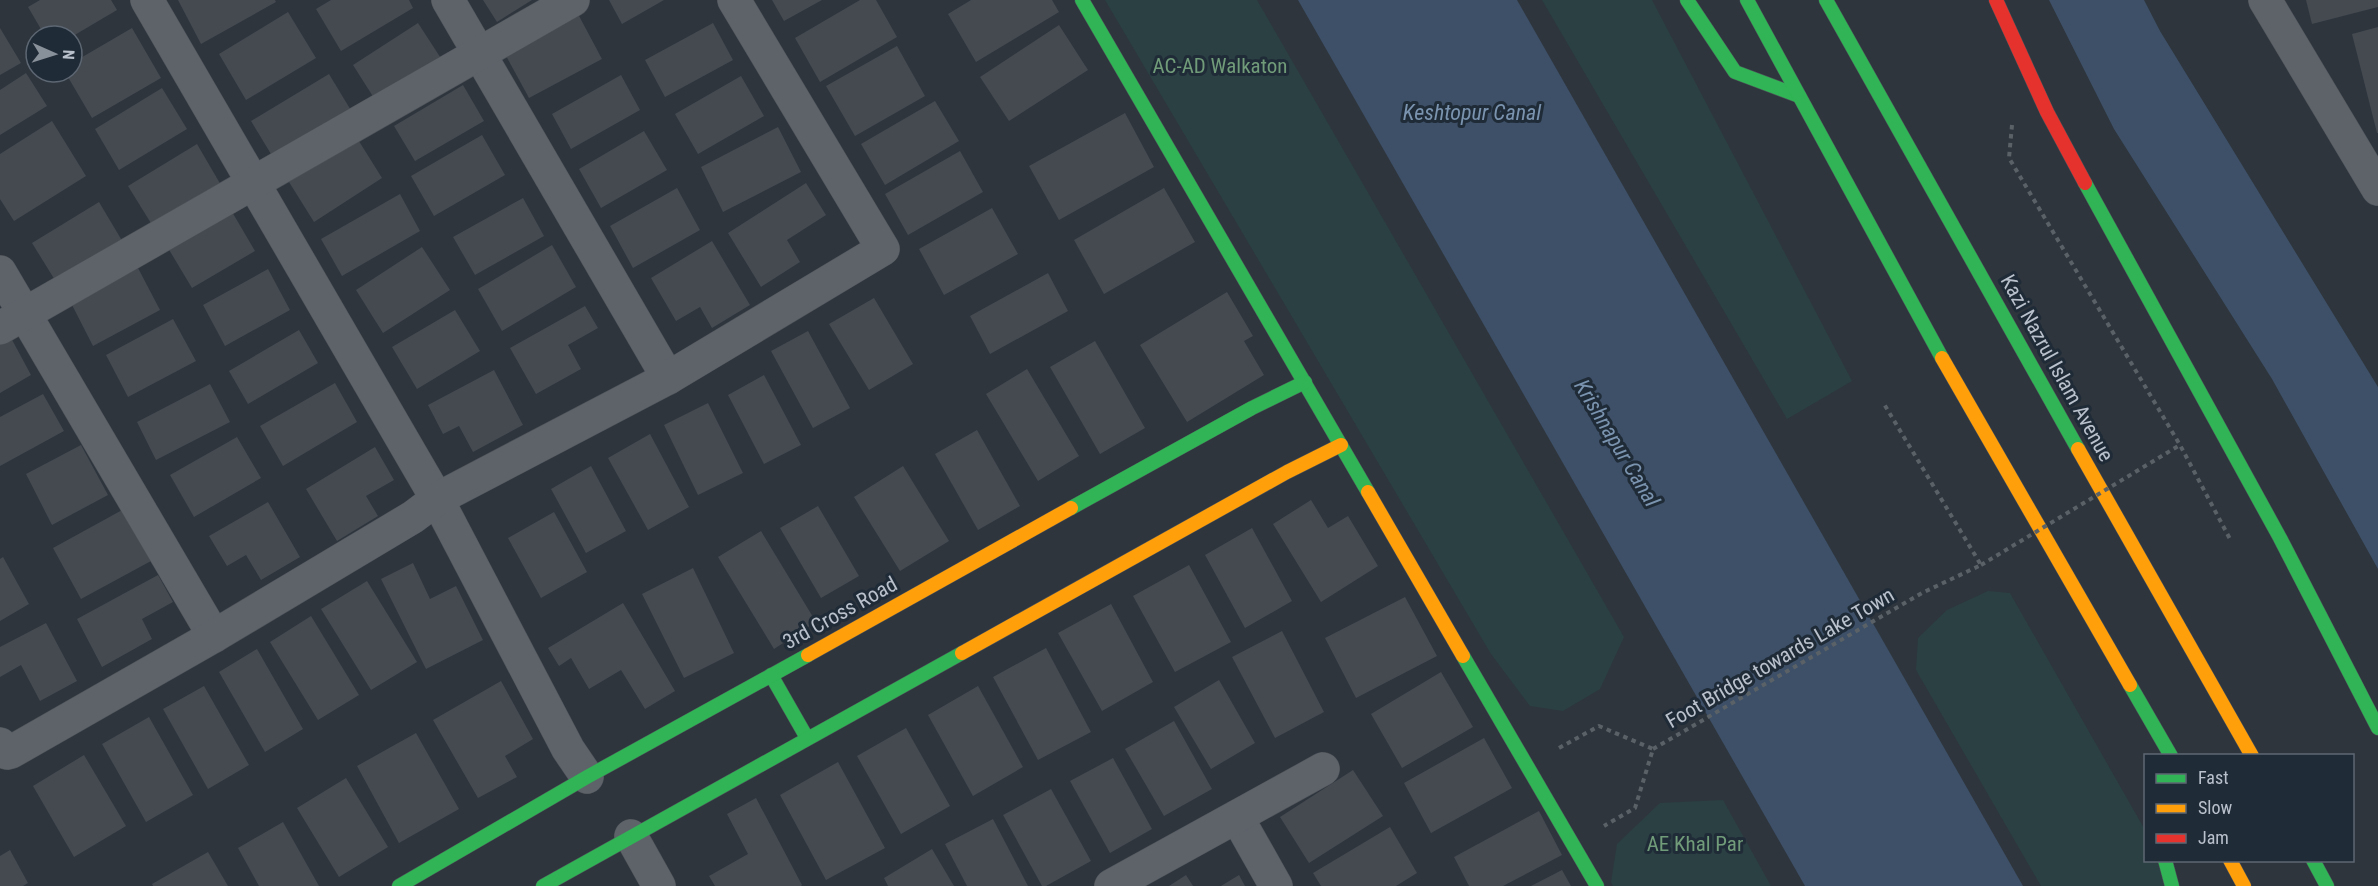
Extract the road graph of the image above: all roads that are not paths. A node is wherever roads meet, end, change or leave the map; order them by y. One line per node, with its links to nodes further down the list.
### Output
1 (147, 0): 13 (street)
2 (448, 0): 11 (street)
3 (573, 0): 11 (street)
4 (734, 0): 17 (street)
5 (1082, 0): 18 (street)
6 (1687, 0): 12 (street)
7 (1747, 0): 12 (street)
8 (1826, 0): 29 (street, Kazi Nazrul Islam Avenue)
9 (1996, 0): 23 (street)
10 (2265, 0): 14 (street)
11 (479, 54): 13 (street); 17 (street)
12 (1799, 96): 24 (street)
13 (253, 183): 16 (street); 20 (street)
14 (2378, 189)
15 (0, 272): 16 (street)
16 (12, 321): 21 (street)
17 (668, 378): 20 (street)
18 (1305, 382): 19 (street); 22 (street, 3rd Cross Road)
19 (1341, 446): 25 (street); 42 (street)
20 (437, 500): 21 (street); 31 (street)
21 (214, 636): 26 (street)
22 (771, 675): 25 (street); 31 (street, 3rd Cross Road)
23 (2378, 728)
24 (2156, 729): 27 (street); 28 (street)
25 (807, 738): 33 (street)
26 (0, 744)
27 (2156, 754)
28 (2170, 754)
29 (2251, 754)
30 (1323, 769): 32 (street)
31 (587, 777): 37 (street, 3rd Cross Road)
32 (1237, 817): 40 (street); 41 (street)
33 (631, 836): 38 (street); 39 (street)
34 (2165, 862): 43 (street)
35 (2231, 862): 44 (street)
36 (2314, 862): 45 (street)
37 (399, 886)
38 (543, 886)
39 (659, 886)
40 (1111, 886)
41 (1276, 886)
42 (1597, 886)
43 (2172, 886)
44 (2244, 886)
45 (2327, 886)

